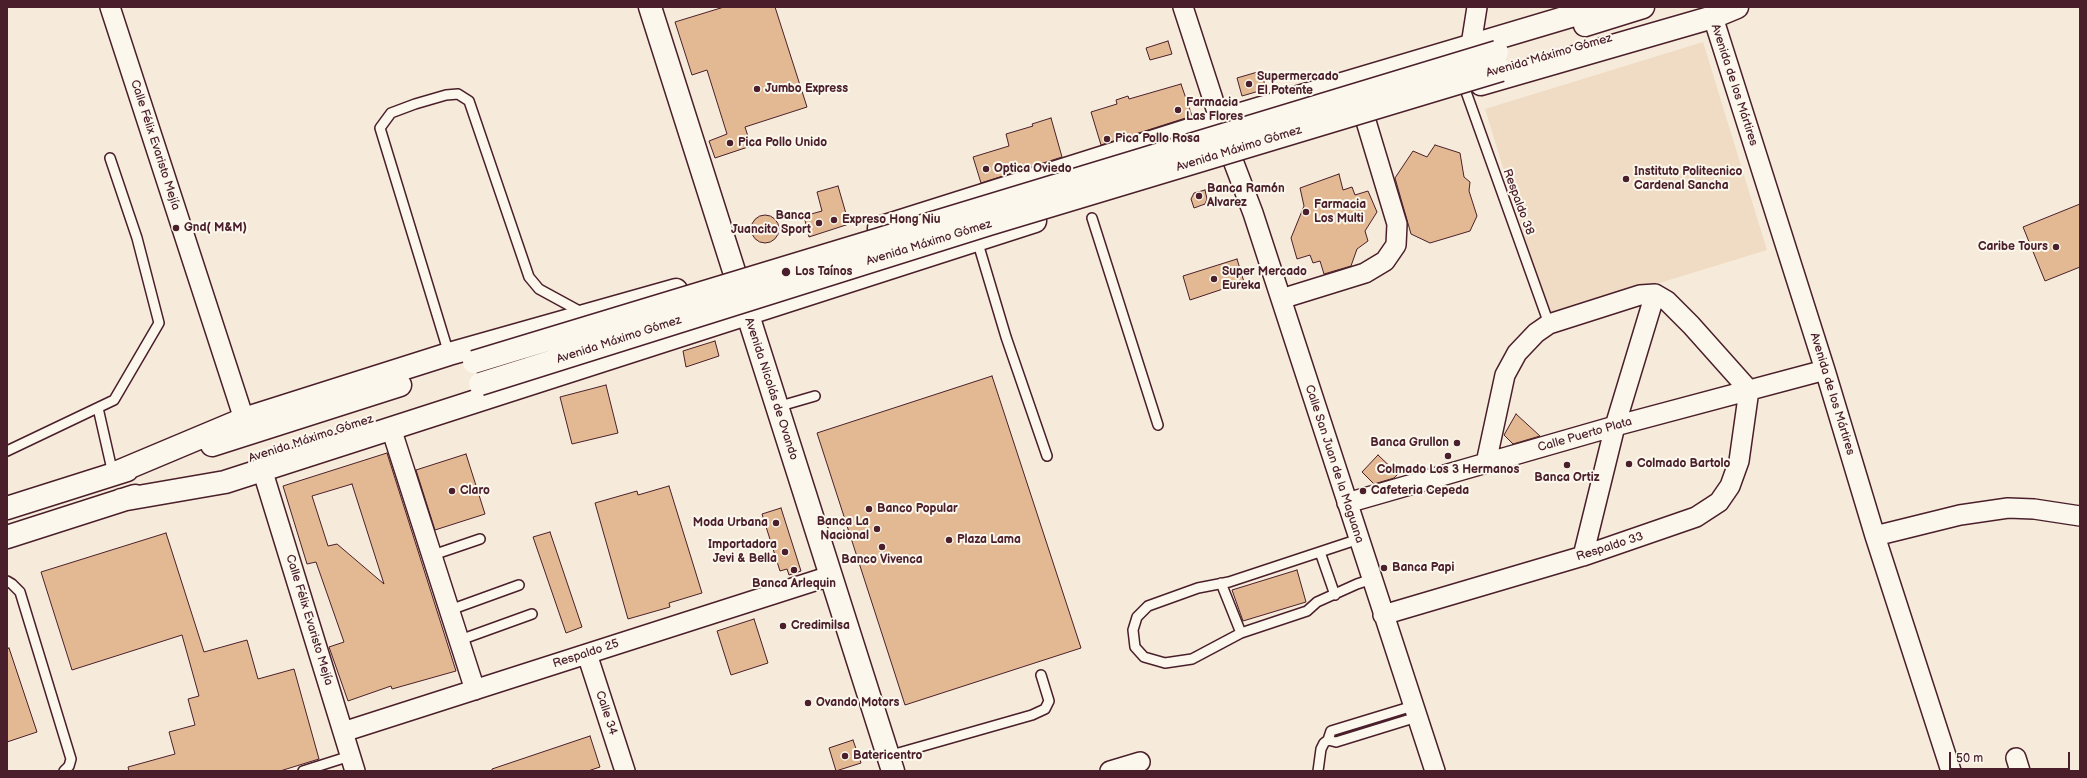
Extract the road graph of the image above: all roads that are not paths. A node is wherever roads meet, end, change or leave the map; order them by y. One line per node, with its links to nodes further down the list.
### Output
1 (110, 7): 30 (street, Calle Félix Evaristo Mejía)
2 (650, 7): 18 (main road, Avenida Nicolás de Ovando)
3 (1183, 7): 13 (street)
4 (1477, 7): 9 (street)
5 (1600, 7): 9 (main road)
6 (1643, 7): 10 (main road, Avenida Máximo Gómez)
7 (1737, 7): 8 (main road)
8 (1715, 12): 10 (main road, Avenida Máximo Gómez); 11 (main road); 25 (street, Avenida de los Mártires)
9 (1471, 45): 13 (main road)
10 (1499, 61): 38 (main road, Avenida Máximo Gómez, bridge); 39 (main road, Avenida Máximo Gómez, bridge)
11 (1465, 89): 12 (main road); 23 (lane, Respaldo 38)
12 (1365, 118): 15 (main road); 20 (street)
13 (1221, 120): 15 (street, Calle San Juan de la Maguana); 18 (main road)
14 (110, 158): 29 (lane)
15 (1232, 158): 17 (main road); 20 (street, Calle San Juan de la Maguana)
16 (1092, 218): 31 (lane)
17 (977, 240): 21 (main road); 35 (lane)
18 (736, 273): 21 (main road, Avenida Nicolás de Ovando); 22 (main road)
19 (1656, 294): 23 (street); 26 (street); 32 (street)
20 (1281, 299): 40 (street, Calle San Juan de la Maguana)
21 (747, 313): 28 (main road, Avenida Nicolás de Ovando); 33 (main road)
22 (587, 315): 24 (main road); 24 (lane)
23 (1550, 324): 36 (street)
24 (449, 354): 30 (main road)
25 (1825, 370): 26 (street, Calle Puerto Plata); 43 (street, Avenida de los Mártires)
26 (1749, 390): 32 (street, Calle Puerto Plata); 49 (street, Respaldo 33)
27 (815, 396): 28 (lane)
28 (777, 407): 50 (main road, Avenida Nicolás de Ovando)
29 (98, 408): 34 (lane); 38 (lane)
30 (244, 419): 38 (main road)
31 (1158, 425)
32 (1615, 426): 36 (street, Calle Puerto Plata); 49 (street)
33 (391, 428): 37 (main road); 48 (street)
34 (7, 451)
35 (1047, 456)
36 (1486, 463): 40 (street, Calle Puerto Plata)
37 (262, 469): 39 (main road); 65 (street, Calle Félix Evaristo Mejía)
38 (113, 474): 41 (main road, Avenida Máximo Gómez)
39 (121, 500): 44 (main road, Avenida Máximo Gómez)
40 (1347, 503): 46 (street, Calle San Juan de la Maguana)
41 (7, 508)
42 (2080, 516): 43 (street)
43 (1875, 536): 75 (street, Avenida de los Mártires)
44 (7, 537)
45 (480, 539): 48 (lane)
46 (1359, 539): 47 (lane); 51 (street, Calle San Juan de la Maguana)
47 (1320, 552): 53 (lane); 55 (lane)
48 (433, 555): 56 (street)
49 (1583, 556): 58 (street, Respaldo 33)
50 (830, 576): 61 (street, Respaldo 25); 67 (main road, Avenida Nicolás de Ovando)
51 (1372, 579): 55 (lane); 58 (street, Calle San Juan de la Maguana)
52 (7, 581): 69 (lane)
53 (1221, 583): 59 (lane); 59 (lane)
54 (519, 585): 56 (lane)
55 (1335, 594): 59 (lane)
56 (450, 610): 60 (street)
57 (532, 614): 60 (lane)
58 (1383, 615): 64 (street, Calle San Juan de la Maguana)
59 (1241, 633)
60 (460, 640): 63 (street)
61 (587, 654): 63 (street, Respaldo 25); 71 (street, Calle 34)
62 (1041, 675): 67 (lane)
63 (475, 690): 65 (street, Respaldo 25)
64 (1415, 712): 73 (lane); 74 (street, Calle San Juan de la Maguana)
65 (343, 732): 68 (street, Calle Félix Evaristo Mejía)
66 (1140, 762): 72 (street)
67 (891, 763)
68 (352, 764): 70 (lane)
69 (64, 771)
70 (304, 771)
71 (625, 771)
72 (1110, 771)
73 (1318, 771)
74 (1435, 771)
75 (1951, 771)

